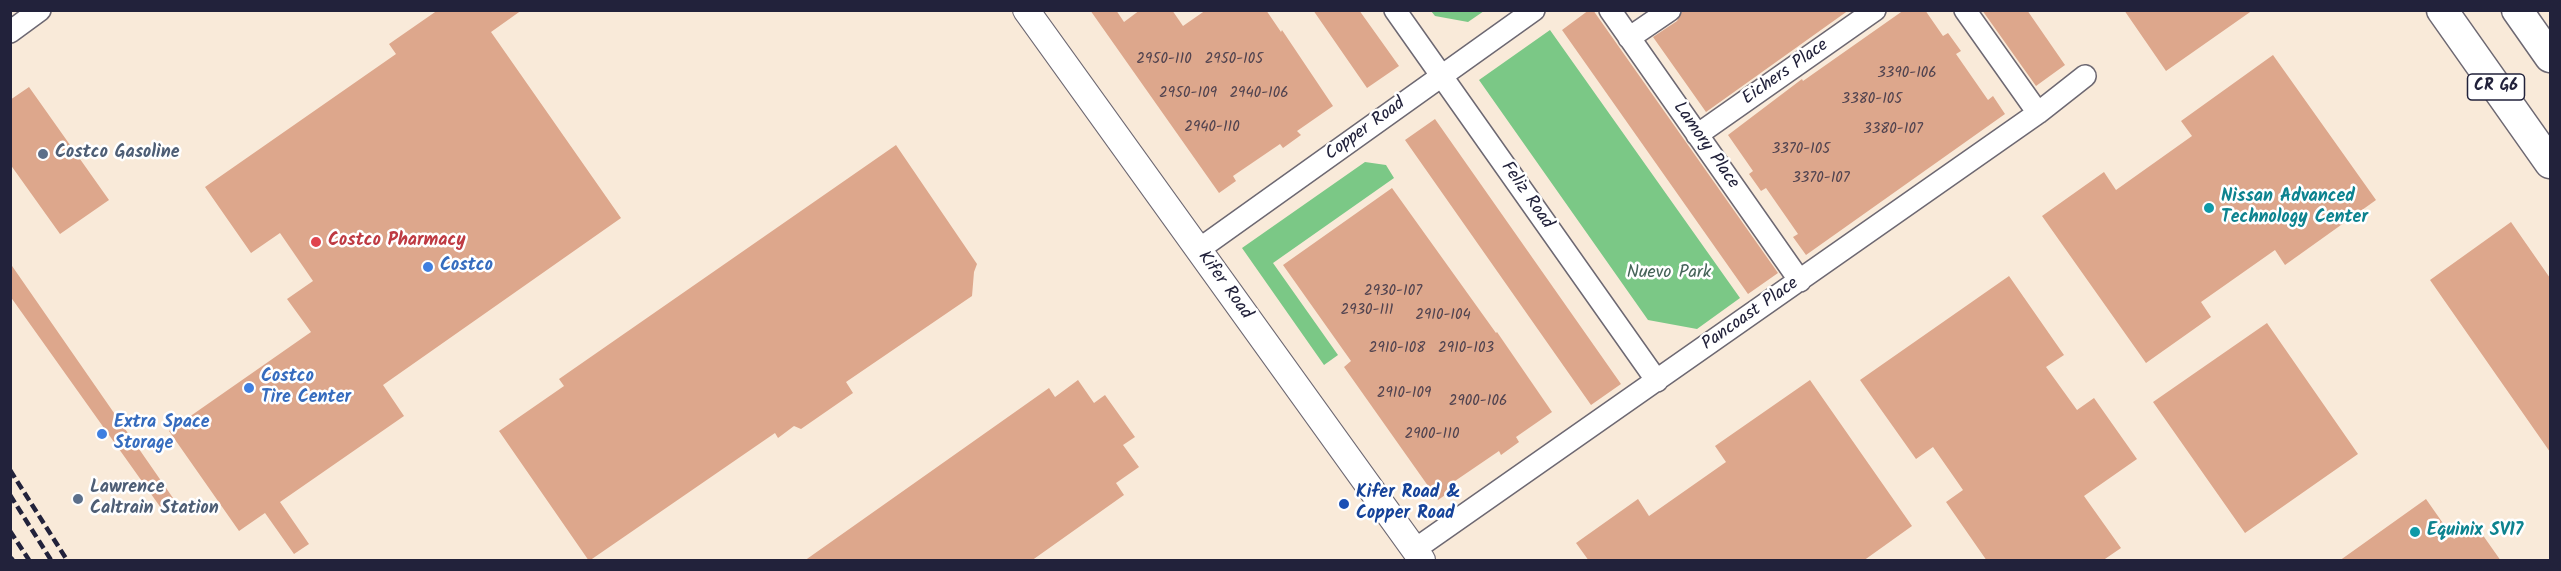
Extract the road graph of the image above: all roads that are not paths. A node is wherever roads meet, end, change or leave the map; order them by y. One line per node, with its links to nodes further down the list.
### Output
1 (40, 10): 11 (street)
2 (1026, 10): 19 (main road, Kifer Road)
3 (1395, 10): 14 (street, Feliz Road)
4 (1534, 10): 14 (street, Copper Road)
5 (1610, 10): 12 (street, Lamory Place)
6 (1670, 10): 12 (street)
7 (1875, 10): 17 (street, Eichers Place)
8 (1965, 10): 16 (street)
9 (2442, 10): 18 (highway, CR G6)
10 (2517, 10): 13 (highway)
11 (10, 32)
12 (1629, 38): 17 (street, Lamory Place)
13 (2550, 57)
14 (1442, 76): 19 (street, Copper Road); 21 (street, Feliz Road)
15 (2085, 76): 16 (street, Pancoast Place)
16 (2038, 113): 20 (street, Pancoast Place)
17 (1697, 135): 20 (street, Lamory Place)
18 (2550, 163)
19 (1198, 250): 22 (main road, Kifer Road)
20 (1800, 281): 21 (street, Pancoast Place)
21 (1657, 381): 22 (street, Pancoast Place)
22 (1418, 555)

